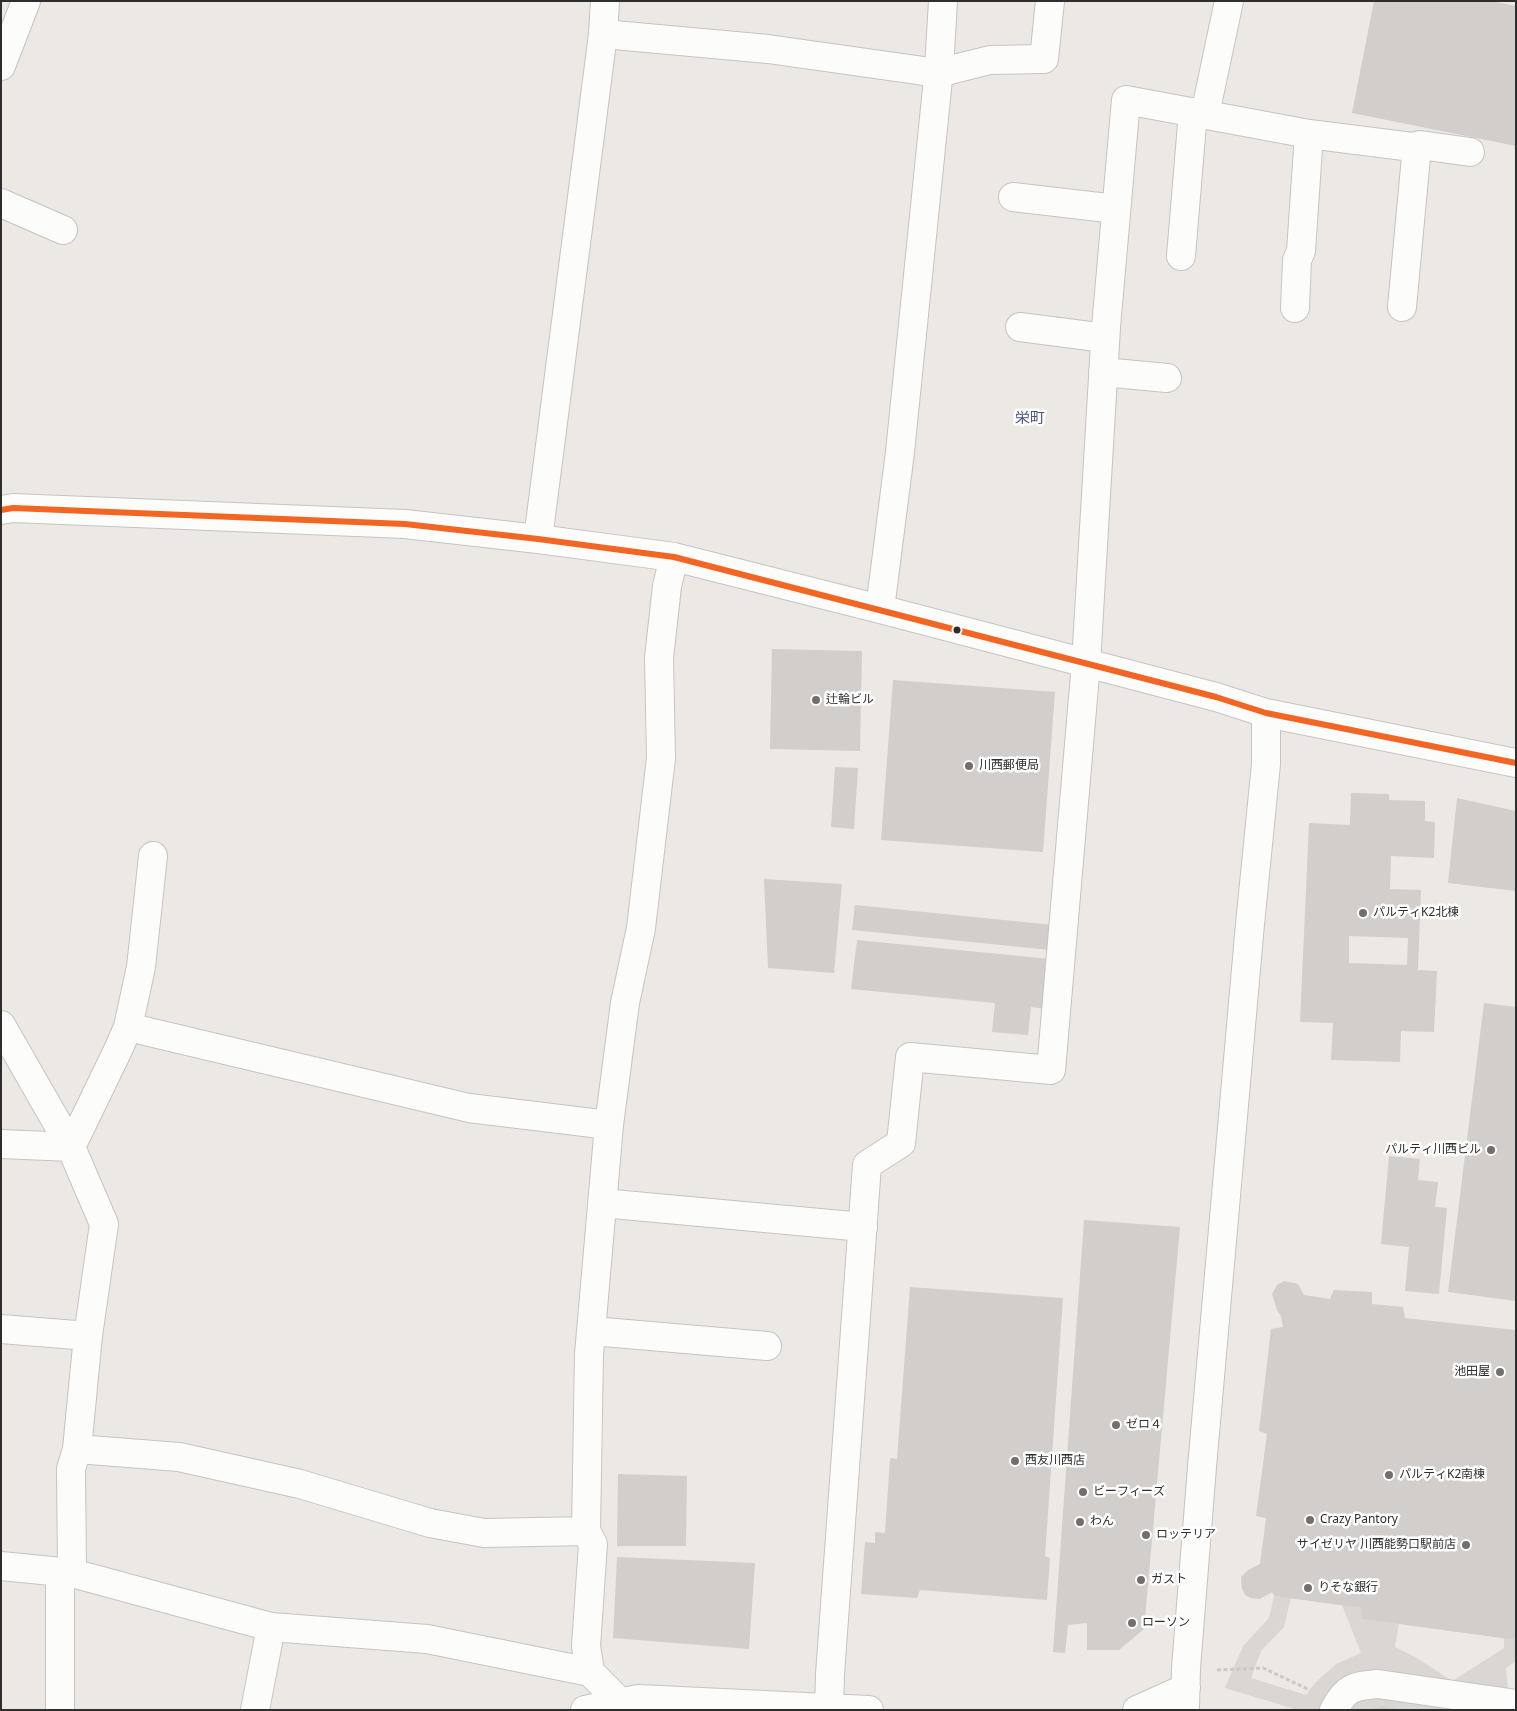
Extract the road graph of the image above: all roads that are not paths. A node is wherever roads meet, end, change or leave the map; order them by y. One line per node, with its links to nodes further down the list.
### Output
1 (26, 1): 7 (street)
2 (605, 1): 6 (street)
3 (943, 1): 8 (street)
4 (1050, 1): 8 (street)
5 (1229, 1): 9 (street)
6 (603, 34): 8 (street); 25 (street)
7 (1, 66)
8 (938, 73): 27 (street)
9 (1199, 113): 10 (street); 15 (street); 17 (street)
10 (1309, 134): 11 (street); 19 (street)
11 (1417, 146): 12 (street); 18 (street)
12 (1470, 152)
13 (1012, 197): 15 (street)
14 (1, 203): 16 (street)
15 (1116, 208): 21 (street)
16 (63, 230)
17 (1181, 256)
18 (1402, 307)
19 (1295, 308)
20 (1020, 327): 21 (street)
21 (1105, 338): 22 (street)
22 (1103, 372): 23 (street); 28 (street)
23 (1167, 378)
24 (1, 510): 25 (street)
25 (538, 539): 26 (street)
26 (674, 557): 27 (street); 34 (street)
27 (880, 609): 28 (street)
28 (1086, 663): 29 (street); 38 (street)
29 (1266, 713): 30 (street); 49 (street)
30 (1516, 763)
31 (153, 856): 33 (street)
32 (1, 1025): 36 (street)
33 (128, 1027): 34 (street); 36 (street)
34 (609, 1125): 37 (street)
35 (1, 1144): 36 (street)
36 (70, 1147): 41 (street)
37 (602, 1203): 38 (street); 40 (street)
38 (863, 1227): 52 (street)
39 (1, 1329): 41 (street)
40 (592, 1331): 42 (street); 44 (street)
41 (88, 1336): 43 (street)
42 (767, 1346)
43 (77, 1449): 44 (street); 46 (street)
44 (586, 1532): 48 (street)
45 (1, 1566): 46 (street)
46 (66, 1572): 47 (street); 53 (street)
47 (271, 1627): 48 (street); 54 (street)
48 (590, 1672): 50 (street)
49 (1185, 1703): 57 (street)
50 (632, 1704): 52 (street); 55 (street)
51 (1516, 1704): 58 (street)
52 (832, 1709): 56 (street)
53 (60, 1710)
54 (255, 1710)
55 (585, 1710)
56 (869, 1710)
57 (1137, 1710)
58 (1334, 1710)

